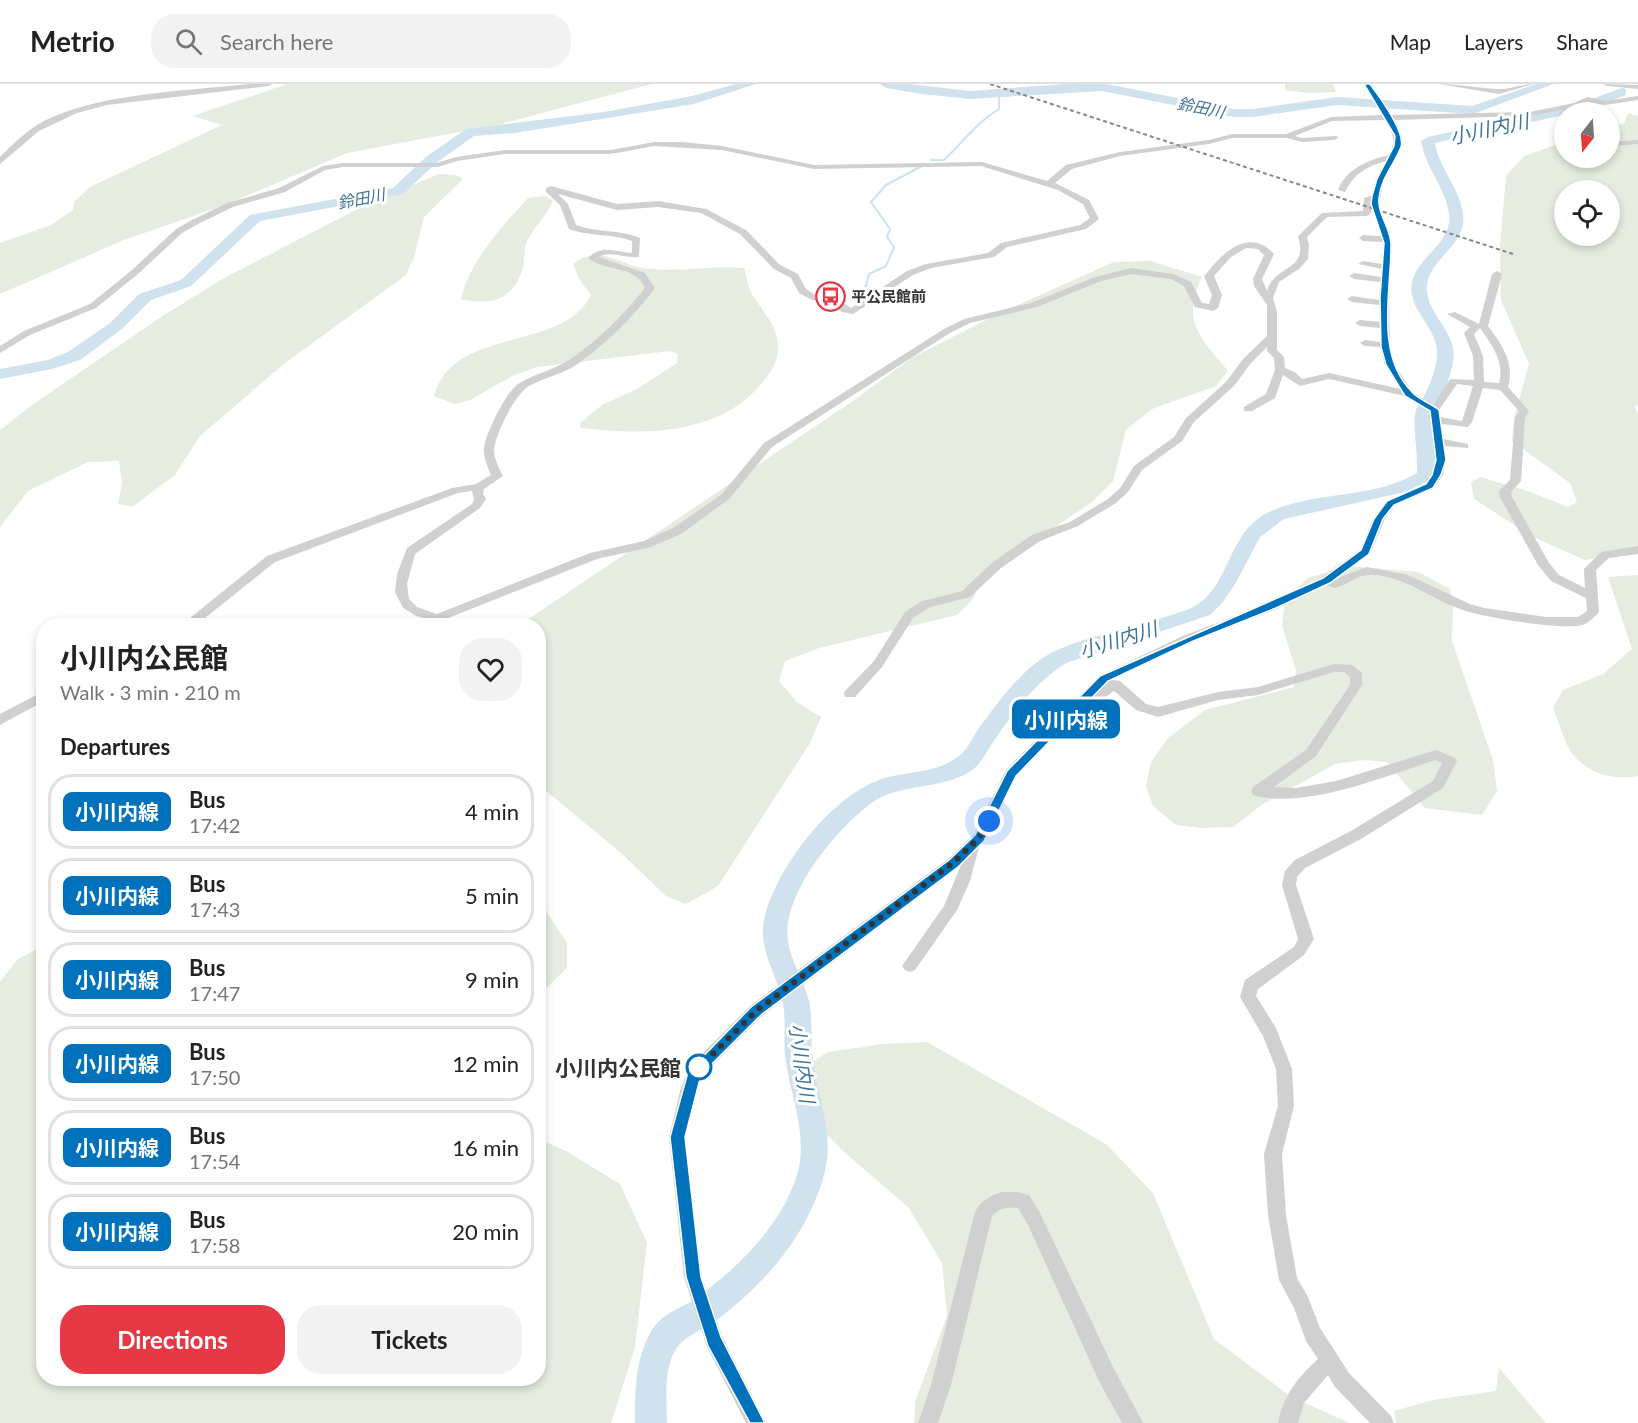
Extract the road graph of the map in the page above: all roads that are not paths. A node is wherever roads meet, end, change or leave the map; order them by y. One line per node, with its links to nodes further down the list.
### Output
1 (268, 84): 20 (street)
2 (1368, 84): 12 (street)
3 (1378, 84): 8 (street)
4 (1443, 84): 5 (street)
5 (1530, 84)
6 (1607, 84): 7 (street)
7 (1638, 87)
8 (1387, 97)
9 (1638, 98): 10 (street)
10 (1620, 102)
11 (1554, 111): 14 (street)
12 (1392, 113): 14 (street); 15 (street); 19 (street)
13 (1554, 116): 14 (street)
14 (1533, 117)
15 (1287, 136): 16 (street); 21 (street)
16 (1334, 138)
17 (1638, 142): 18 (street)
18 (1620, 143)
19 (1392, 157): 22 (street); 23 (street)
20 (0, 162)
21 (1050, 183): 42 (street); 53 (street)
22 (1342, 190)
23 (1375, 196): 25 (street); 31 (street)
24 (1363, 238): 25 (street)
25 (1386, 239): 27 (street)
26 (1363, 264): 27 (street)
27 (1386, 267): 30 (street)
28 (1497, 274): 38 (street)
29 (1354, 276): 30 (street)
30 (1385, 280): 33 (street)
31 (1266, 296): 35 (street); 39 (street); 53 (street)
32 (1352, 299): 33 (street)
33 (1384, 303): 37 (street)
34 (1452, 314): 38 (street)
35 (1261, 317)
36 (1360, 323): 37 (street)
37 (1385, 326): 41 (street)
38 (1480, 327): 44 (street); 45 (street)
39 (1270, 338): 43 (street); 49 (street)
40 (1365, 343): 41 (street)
41 (1385, 345): 46 (street)
42 (0, 350)
43 (1280, 370): 46 (street); 47 (street)
44 (1480, 384): 45 (street); 48 (street); 48 (street)
45 (1503, 387): 56 (street)
46 (1411, 396): 48 (street)
47 (1248, 409)
48 (1435, 412): 50 (street)
49 (1183, 431): 52 (street); 59 (street)
50 (1439, 442): 51 (street); 55 (street)
51 (1464, 446)
52 (1174, 454)
53 (479, 487): 58 (street)
54 (1638, 550): 56 (street)
55 (1331, 582): 56 (street); 57 (street); 60 (street)
56 (1592, 596)
57 (1317, 598)
58 (196, 618)
59 (850, 694)
60 (1088, 694): 63 (street); 65 (street)
61 (36, 700): 62 (street)
62 (0, 720)
63 (972, 845): 64 (street); 66 (street)
64 (910, 966)
65 (1330, 1361): 69 (street); 70 (street)
66 (756, 1423)
67 (928, 1423): 68 (street)
68 (1133, 1423)
69 (1288, 1423)
70 (1384, 1423)

